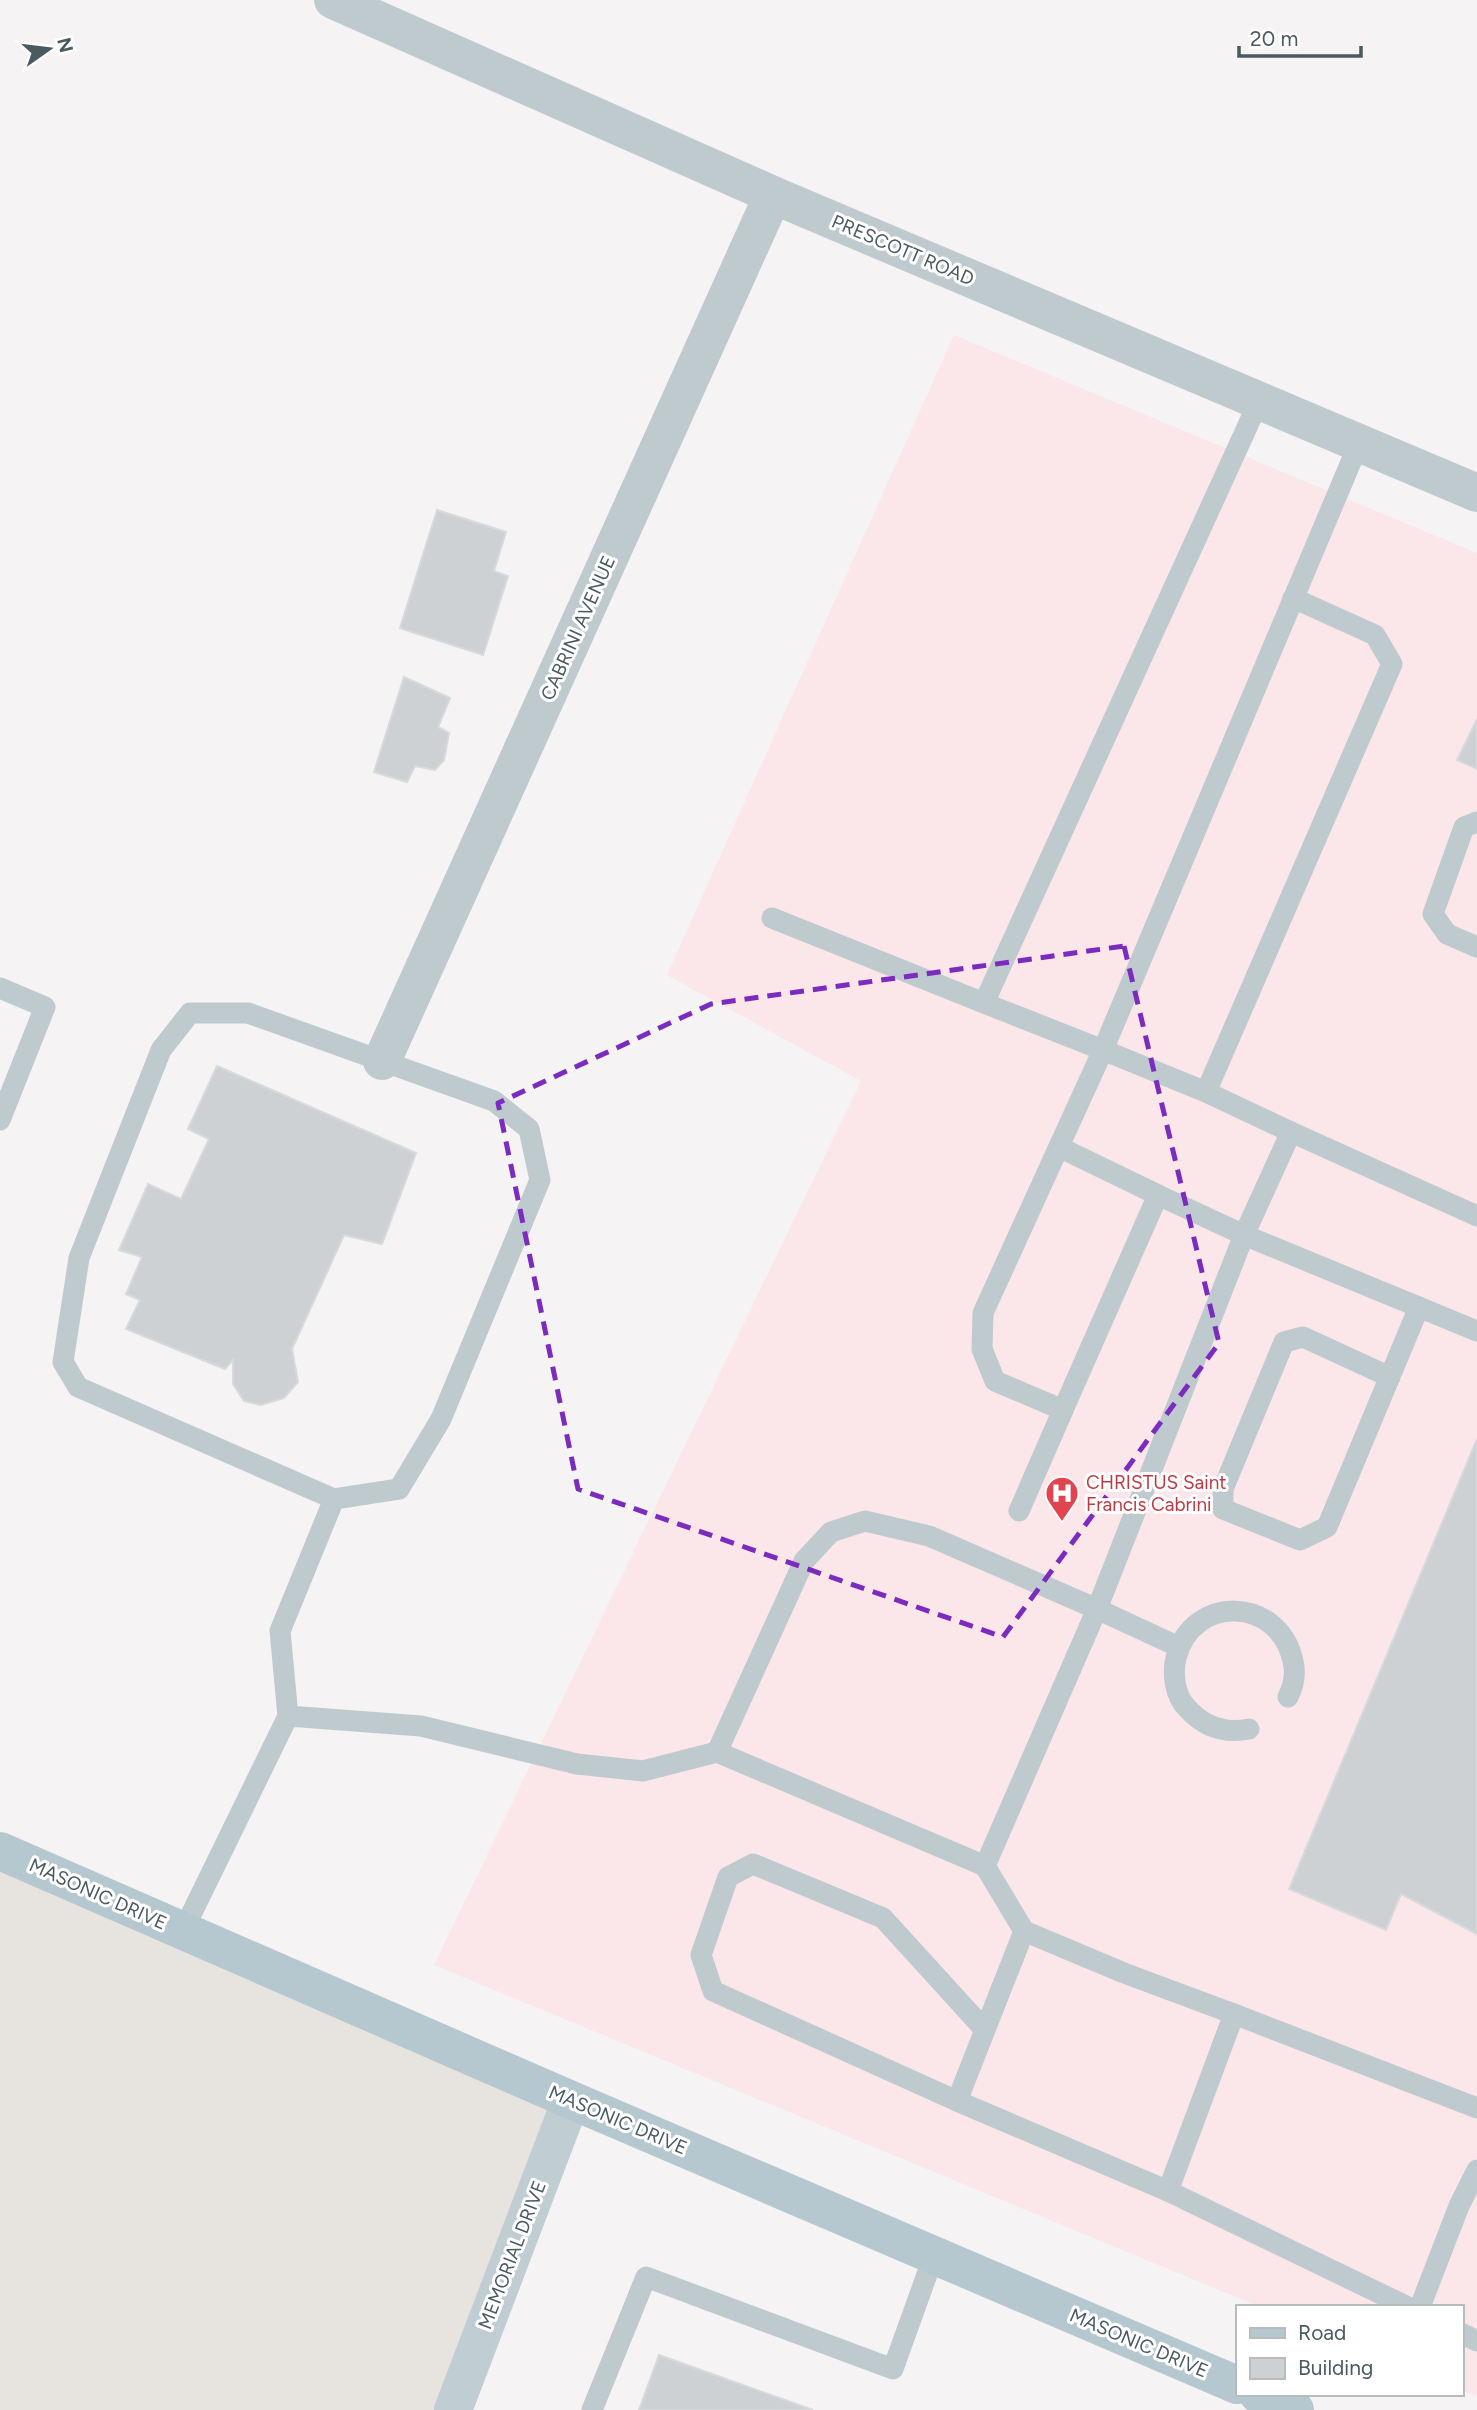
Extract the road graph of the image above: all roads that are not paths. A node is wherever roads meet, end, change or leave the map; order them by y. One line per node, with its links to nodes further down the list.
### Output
1 (333, 0): 2 (street, PRESCOTT ROAD)
2 (773, 195): 3 (street, PRESCOTT ROAD); 13 (street, CABRINI AVENUE)
3 (1259, 401): 4 (street, PRESCOTT ROAD); 11 (lane)
4 (1359, 443): 5 (street, PRESCOTT ROAD); 6 (lane)
5 (1477, 493)
6 (1293, 598): 12 (lane); 14 (lane)
7 (1477, 822): 9 (lane)
8 (772, 918): 11 (lane)
9 (1477, 947)
10 (0, 988): 15 (lane)
11 (984, 1003): 12 (lane)
12 (1103, 1050): 14 (lane); 17 (lane)
13 (382, 1061): 25 (lane); 25 (lane)
14 (1206, 1092): 16 (lane)
15 (0, 1120)
16 (1291, 1132): 19 (lane); 20 (lane)
17 (1059, 1147): 18 (lane); 24 (lane)
18 (1158, 1195): 20 (lane); 24 (lane)
19 (1477, 1216)
20 (1244, 1235): 21 (lane); 27 (lane)
21 (1419, 1307): 22 (lane); 23 (lane)
22 (1477, 1331)
23 (1390, 1377): 23 (lane)
24 (1063, 1410): 26 (lane)
25 (334, 1499): 30 (lane)
26 (1019, 1511)
27 (1097, 1609): 28 (lane); 32 (lane); 34 (lane)
28 (1179, 1647): 29 (lane); 31 (lane)
29 (1288, 1697)
30 (288, 1717): 32 (lane); 35 (lane)
31 (1249, 1729)
32 (717, 1752): 34 (lane)
33 (0, 1851): 35 (main road, MASONIC DRIVE)
34 (985, 1866): 36 (lane)
35 (183, 1931): 39 (main road, MASONIC DRIVE)
36 (1024, 1931): 37 (lane); 38 (lane)
37 (1234, 2014): 41 (lane); 43 (lane)
38 (985, 2029): 40 (lane); 40 (lane)
39 (570, 2100): 44 (main road, MASONIC DRIVE); 49 (street, MEMORIAL DRIVE)
40 (957, 2101): 43 (lane)
41 (1477, 2108)
42 (1477, 2170): 46 (lane)
43 (1168, 2191): 45 (lane)
44 (934, 2255): 47 (main road, MASONIC DRIVE); 50 (lane)
45 (1404, 2305)
46 (1421, 2305)
47 (1236, 2385)
48 (1263, 2396): 51 (main road)
49 (453, 2410)
50 (592, 2410)
51 (1295, 2410)

